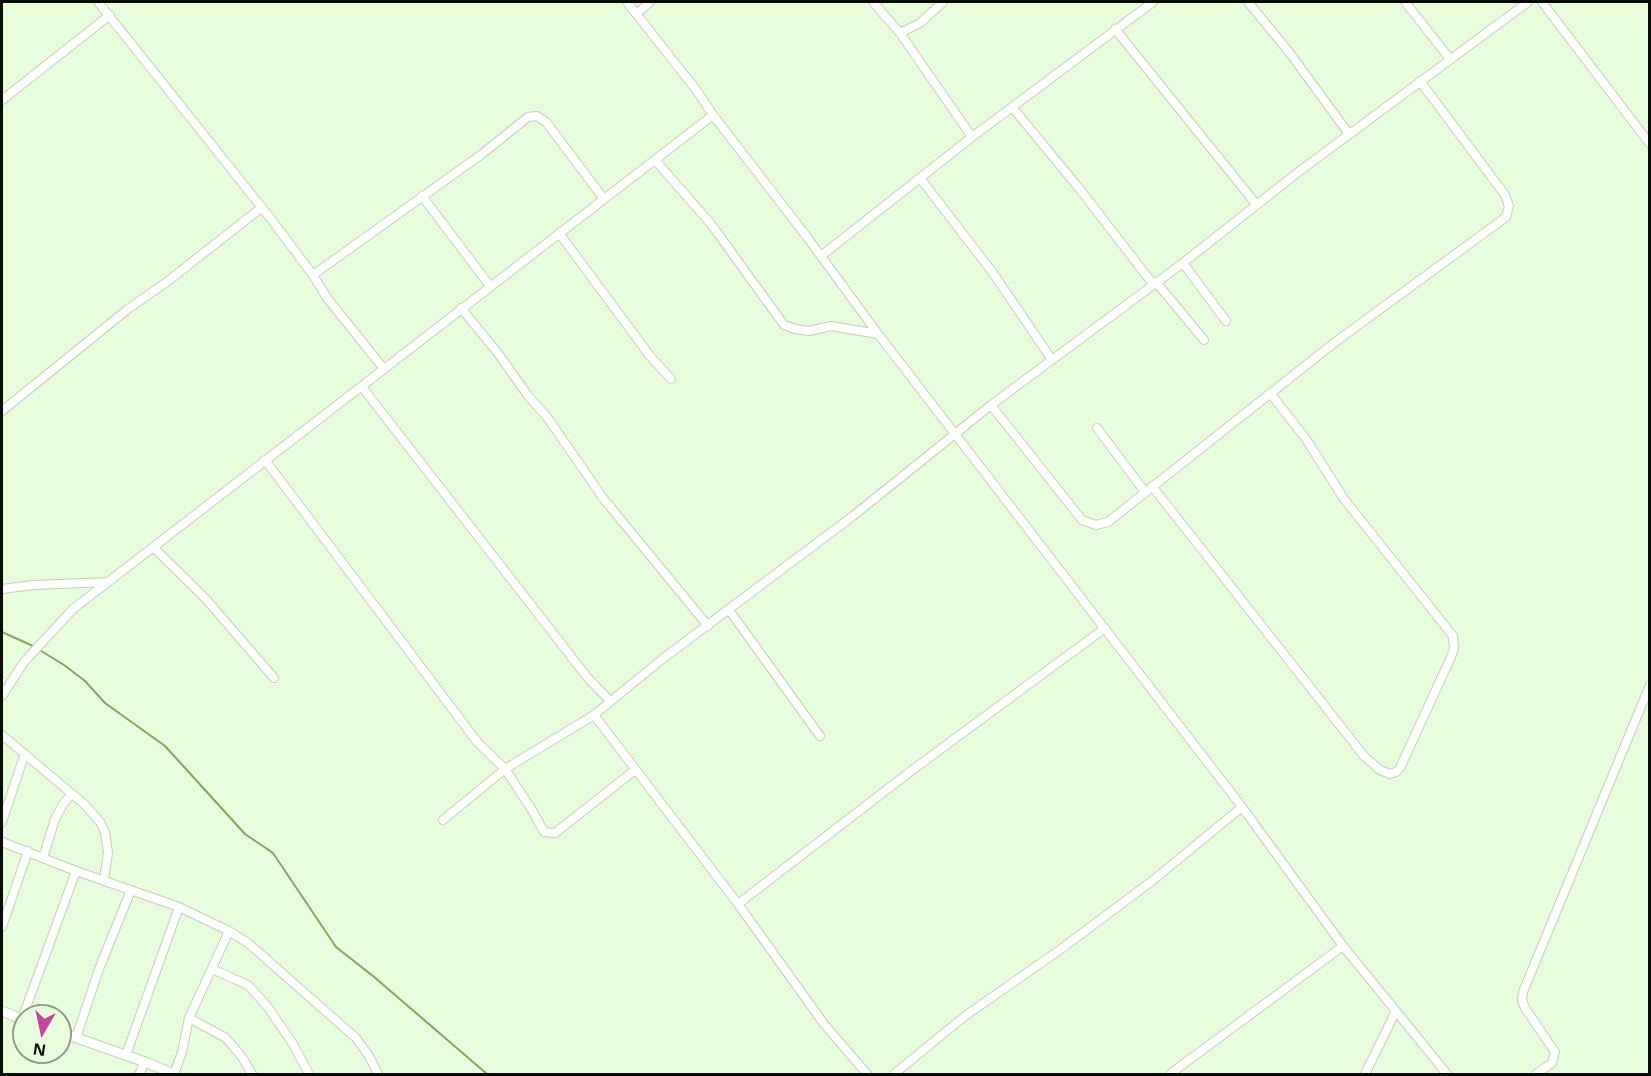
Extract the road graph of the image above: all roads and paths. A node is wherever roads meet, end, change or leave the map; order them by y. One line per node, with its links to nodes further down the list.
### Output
1 (98, 2): 12 (street)
2 (627, 2): 11 (street)
3 (650, 2): 11 (street)
4 (873, 2): 14 (street)
5 (943, 2): 14 (street)
6 (1154, 2): 13 (street)
7 (1248, 2): 20 (street)
8 (1405, 2): 15 (street)
9 (1528, 2): 15 (street)
10 (1542, 2): 22 (street)
11 (636, 14): 19 (street)
12 (110, 15): 17 (street); 28 (street)
13 (1115, 28): 18 (street); 27 (street)
14 (900, 33): 21 (street)
15 (1450, 59): 16 (street)
16 (1420, 81): 20 (street); 43 (street)
17 (2, 100)
18 (1012, 107): 21 (street); 33 (street)
19 (713, 115): 23 (street); 30 (street)
20 (1349, 134): 27 (street)
21 (972, 137): 24 (street)
22 (1650, 144)
23 (656, 160): 26 (street); 37 (street)
24 (920, 178): 30 (street); 39 (street)
25 (422, 196): 26 (street); 32 (street); 34 (street)
26 (604, 199): 29 (street)
27 (1256, 204): 31 (street)
28 (261, 208): 32 (street); 45 (street)
29 (560, 233): 34 (street); 41 (street)
30 (820, 256): 37 (street)
31 (1183, 262): 33 (street); 36 (street)
32 (313, 275): 40 (street)
33 (1155, 283): 38 (street); 39 (street)
34 (490, 286): 35 (street)
35 (461, 308): 40 (street); 55 (street)
36 (1226, 321)
37 (878, 334): 47 (street)
38 (1204, 340)
39 (1052, 360): 44 (street)
40 (384, 369): 42 (street)
41 (671, 380)
42 (362, 387): 48 (street); 60 (street)
43 (1270, 393): 49 (street); 49 (street)
44 (991, 405): 47 (street); 50 (street)
45 (2, 411)
46 (1097, 428): 50 (street)
47 (957, 434): 54 (street); 56 (street)
48 (265, 459): 51 (street); 65 (street)
49 (1152, 486): 50 (street)
50 (1145, 492)
51 (153, 547): 52 (street); 57 (street)
52 (109, 582): 53 (street); 59 (street)
53 (2, 589)
54 (729, 610): 55 (street); 63 (street)
55 (708, 626): 60 (street)
56 (1105, 628): 68 (street); 77 (street)
57 (274, 678)
58 (1650, 685): 100 (street)
59 (2, 696)
60 (610, 701): 61 (street)
61 (594, 715): 65 (street); 66 (street)
62 (2, 735): 64 (street)
63 (820, 736)
64 (24, 756): 67 (street); 70 (street)
65 (505, 769): 66 (street); 69 (street)
66 (635, 770): 77 (street)
67 (71, 795): 73 (street); 75 (street)
68 (1242, 807): 81 (street); 96 (street)
69 (443, 820)
70 (2, 822)
71 (2, 842): 72 (street)
72 (28, 851): 73 (street); 79 (street)
73 (43, 858): 74 (street)
74 (76, 872): 75 (street); 83 (street)
75 (104, 880): 76 (street)
76 (130, 890): 78 (street); 87 (street)
77 (738, 904): 95 (street)
78 (179, 907): 80 (street); 88 (street)
79 (2, 927)
80 (229, 931): 82 (street); 94 (street)
81 (1343, 946): 84 (street); 97 (street)
82 (212, 969): 85 (street); 93 (street)
83 (28, 1004)
84 (1396, 1011): 98 (street); 99 (street)
85 (189, 1018): 91 (street); 92 (street)
86 (72, 1036): 87 (main road)
87 (76, 1038): 88 (main road)
88 (126, 1055): 89 (main road)
89 (145, 1062): 90 (street); 91 (main road)
90 (139, 1074)
91 (174, 1074)
92 (252, 1074)
93 (309, 1074)
94 (378, 1074)
95 (867, 1074)
96 (896, 1074)
97 (1170, 1074)
98 (1365, 1074)
99 (1447, 1074)
100 (1536, 1074)

